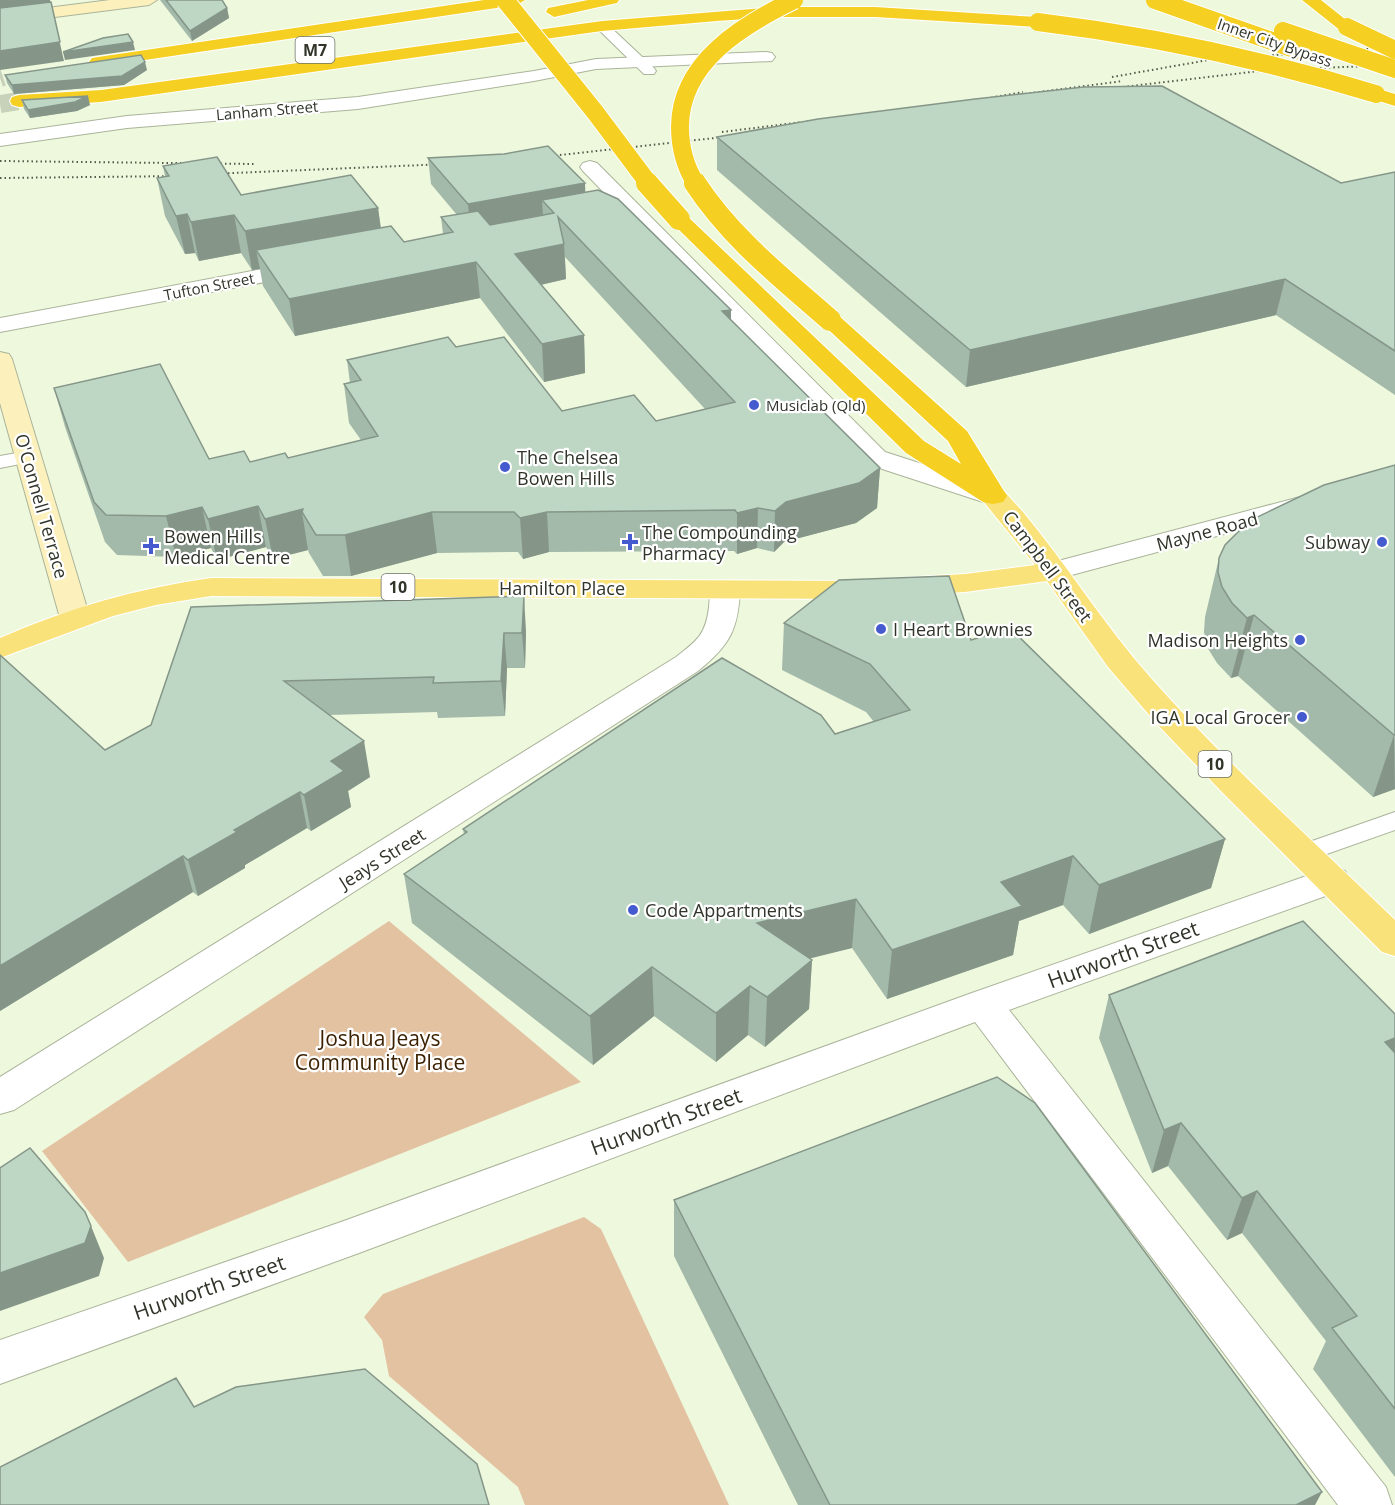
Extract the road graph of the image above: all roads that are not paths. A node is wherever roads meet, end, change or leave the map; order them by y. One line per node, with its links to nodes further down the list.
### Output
1 (149, 0): 11 (main road)
2 (414, 0): 4 (highway, M7)
3 (505, 0): 29 (highway, bridge)
4 (517, 0)
5 (611, 0): 12 (highway)
6 (726, 0): 13 (highway)
7 (794, 0): 29 (highway, bridge)
8 (1155, 0): 20 (highway, Inner City Bypass, bridge)
9 (1194, 0): 18 (highway, Inner City Bypass, bridge)
10 (1310, 0): 15 (highway, bridge)
11 (0, 19)
12 (500, 21)
13 (602, 26): 14 (highway, M7); 17 (lane); 21 (highway, bridge)
14 (402, 37)
15 (1395, 50)
16 (764, 54): 17 (street, Lanham Street)
17 (645, 66): 19 (street, Lanham Street); 22 (street, Lanham Street)
18 (1395, 69)
19 (734, 71)
20 (1395, 84)
21 (1395, 100)
22 (0, 140)
23 (590, 167): 29 (street, Campbell Street)
24 (322, 265): 25 (street, Tufton Street)
25 (0, 325)
26 (0, 359): 27 (main road, O'Connell Terrace)
27 (28, 457): 28 (lane); 33 (main road, O'Connell Terrace)
28 (0, 462)
29 (993, 495): 31 (main road, Campbell Street)
30 (1321, 499): 31 (street, Mayne Road)
31 (1053, 571): 32 (main road, Hamilton Place / 10); 36 (main road, Campbell Street / 10)
32 (725, 590): 33 (main road, Hamilton Place / 10); 39 (street, Jeays Street)
33 (75, 618): 34 (main road, 10)
34 (0, 649)
35 (1395, 821): 36 (lane)
36 (1318, 866): 37 (main road, Campbell Street / 10); 38 (street, Hurworth Street)
37 (1395, 942)
38 (983, 1004): 40 (street, Hurworth Street); 41 (street)
39 (0, 1098)
40 (0, 1362)
41 (1368, 1504)

